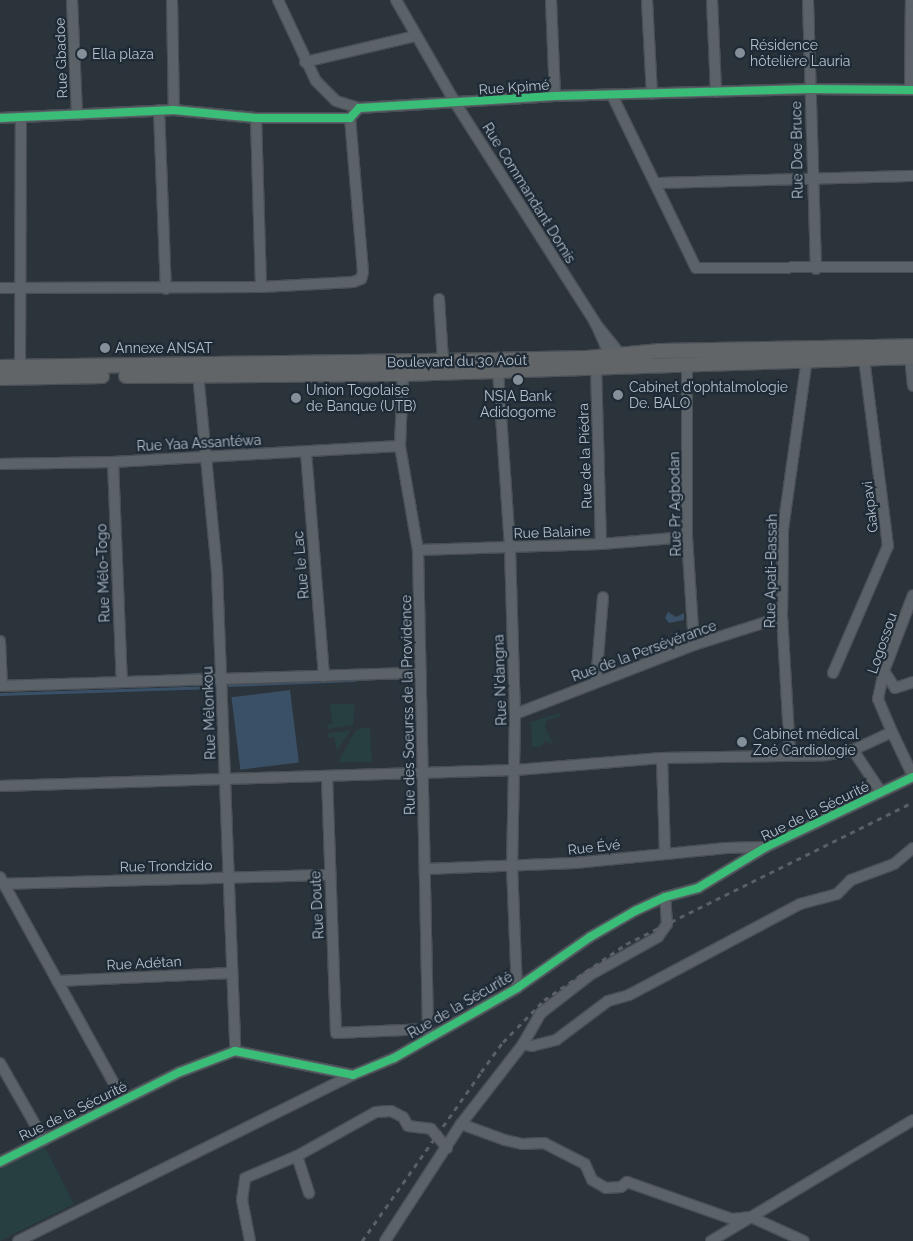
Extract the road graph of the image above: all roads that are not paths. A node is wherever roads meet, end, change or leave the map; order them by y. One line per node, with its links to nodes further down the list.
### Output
1 (72, 0): 22 (street, Rue Gbadoe)
2 (172, 0): 21 (street)
3 (278, 0): 11 (street)
4 (396, 0): 10 (street, Rue Commandant Domis)
5 (552, 0): 17 (street)
6 (647, 0): 15 (street)
7 (712, 0): 14 (street)
8 (808, 0): 12 (street, Rue Doe Bruce)
9 (911, 0): 13 (street)
10 (416, 36): 11 (street); 18 (street, Rue Commandant Domis)
11 (305, 62): 19 (street)
12 (810, 89): 13 (street, Rue Kpimé); 14 (street, Rue Kpimé); 28 (street, Rue Doe Bruce)
13 (912, 90)
14 (716, 92): 15 (street, Rue Kpimé)
15 (652, 94): 16 (street, Rue Kpimé)
16 (612, 95): 17 (street, Rue Kpimé); 29 (street)
17 (555, 96): 18 (street, Rue Kpimé)
18 (456, 104): 19 (street, Rue Kpimé); 40 (street, Rue Commandant Domis)
19 (359, 108): 26 (street)
20 (159, 110): 21 (street); 22 (street); 35 (street)
21 (174, 110): 25 (street)
22 (77, 115): 23 (street)
23 (21, 117): 24 (street); 32 (street)
24 (0, 118)
25 (256, 118): 26 (street); 33 (street)
26 (350, 118): 33 (street)
27 (913, 176): 28 (street)
28 (811, 177): 29 (street); 31 (street, Rue Doe Bruce)
29 (655, 183): 31 (street)
30 (913, 267): 31 (street)
31 (816, 269)
32 (21, 287): 34 (street); 35 (street); 47 (street)
33 (261, 287): 35 (street)
34 (0, 288)
35 (166, 289)
36 (439, 299): 41 (street)
37 (912, 353): 38 (highway, Boulevard du 30 Août); 40 (highway, Boulevard du 30 Août); 50 (street)
38 (864, 358): 39 (highway, Boulevard du 30 Août); 66 (street, Gakpavi)
39 (807, 359): 42 (highway, Boulevard du 30 Août); 62 (street, Rue Apati-Bassah)
40 (616, 360): 41 (highway, Boulevard du 30 Août); 42 (highway, Boulevard du 30 Août); 44 (highway, Boulevard du 30 Août)
41 (443, 361): 45 (highway, Boulevard du 30 Août)
42 (687, 362): 56 (street, Rue Pr Agbodan)
43 (0, 367): 47 (highway, Boulevard du 30 Août)
44 (596, 367): 46 (highway, Boulevard du 30 Août); 57 (street, Rue de la Piédra)
45 (198, 369): 47 (highway, Boulevard du 30 Août); 48 (highway, Boulevard du 30 Août); 53 (street, Rue Mélonkou)
46 (498, 371): 48 (highway, Boulevard du 30 Août); 58 (street, Rue N'dangna)
47 (20, 372): 49 (highway, Boulevard du 30 Août)
48 (403, 374): 51 (street, Rue des Soeurss de la Providence)
49 (0, 378)
50 (913, 386)
51 (400, 446): 52 (street, Rue Yaa Assantéwa); 59 (street, Rue des Soeurss de la Providence)
52 (306, 452): 53 (street, Rue Yaa Assantéwa); 68 (street, Rue le Lac)
53 (205, 456): 54 (street, Rue Yaa Assantéwa); 69 (street, Rue Mélonkou)
54 (112, 462): 55 (street, Rue Yaa Assantéwa); 70 (street, Rue Mélo-Togo)
55 (0, 464)
56 (687, 537): 57 (street, Rue Balaine); 64 (street, Rue Pr Agbodan)
57 (601, 544): 58 (street, Rue Balaine)
58 (510, 548): 59 (street, Rue Balaine); 74 (street, Rue N'dangna)
59 (418, 550): 67 (street, Rue des Soeurss de la Providence)
60 (913, 595): 65 (street, Logossou)
61 (603, 597): 71 (street)
62 (782, 616): 64 (street, Rue de la Persévérance); 77 (street, Rue Apati-Bassah)
63 (0, 641): 73 (street)
64 (694, 645): 71 (street, Rue de la Persévérance)
65 (884, 671): 72 (street); 75 (street, Logossou)
66 (833, 673)
67 (421, 674): 68 (street); 80 (street, Rue des Soeurss de la Providence)
68 (324, 676): 69 (street)
69 (221, 679): 70 (street); 83 (street, Rue Mélonkou)
70 (122, 682): 73 (street)
71 (596, 682): 74 (street, Rue de la Persévérance)
72 (913, 682)
73 (1, 686)
74 (515, 714): 79 (street, Rue N'dangna)
75 (892, 732): 76 (street); 82 (street)
76 (854, 750): 77 (street); 85 (street)
77 (790, 754): 78 (street)
78 (662, 758): 79 (street); 88 (street)
79 (516, 770): 80 (street); 89 (street, Rue N'dangna)
80 (423, 773): 81 (street); 90 (street, Rue des Soeurss de la Providence)
81 (327, 776): 83 (street); 91 (street, Rue Doute)
82 (913, 777): 85 (street, Rue de la Sécurité)
83 (225, 778): 84 (street); 92 (street, Rue Mélonkou)
84 (0, 786)
85 (881, 792): 86 (street, Rue de la Sécurité)
86 (766, 847): 88 (street, Rue Évé); 94 (street, Rue de la Sécurité)
87 (913, 848): 99 (street)
88 (665, 853): 89 (street, Rue Évé)
89 (512, 866): 90 (street, Rue Évé); 97 (street, Rue N'dangna)
90 (425, 870): 98 (street, Rue des Soeurss de la Providence)
91 (329, 875): 92 (street, Rue Trondzido); 98 (street, Rue Doute)
92 (228, 878): 93 (street, Rue Trondzido); 95 (street, Rue Mélonkou)
93 (2, 880): 96 (street)
94 (665, 897): 97 (street, Rue de la Sécurité); 99 (street)
95 (232, 973): 96 (street, Rue Adétan); 100 (street, Rue Mélonkou)
96 (58, 981): 103 (street)
97 (516, 988): 98 (street, Rue de la Sécurité)
98 (428, 1033): 102 (street, Rue de la Sécurité)
99 (523, 1044): 105 (street)
100 (235, 1051): 102 (street); 103 (street, Rue de la Sécurité)
101 (0, 1063): 106 (street)
102 (353, 1074): 112 (street, Rue de la Sécurité)
103 (123, 1100): 106 (street, Rue de la Sécurité)
104 (913, 1120): 111 (street)
105 (461, 1124): 107 (street); 111 (street)
106 (44, 1140): 109 (street, Rue de la Sécurité)
107 (447, 1148): 108 (street); 114 (street)
108 (297, 1156): 110 (street); 113 (street)
109 (0, 1162)
110 (309, 1193)
111 (751, 1217): 115 (street); 116 (street)
112 (18, 1241)
113 (250, 1241)
114 (384, 1241)
115 (710, 1241)
116 (804, 1241)

